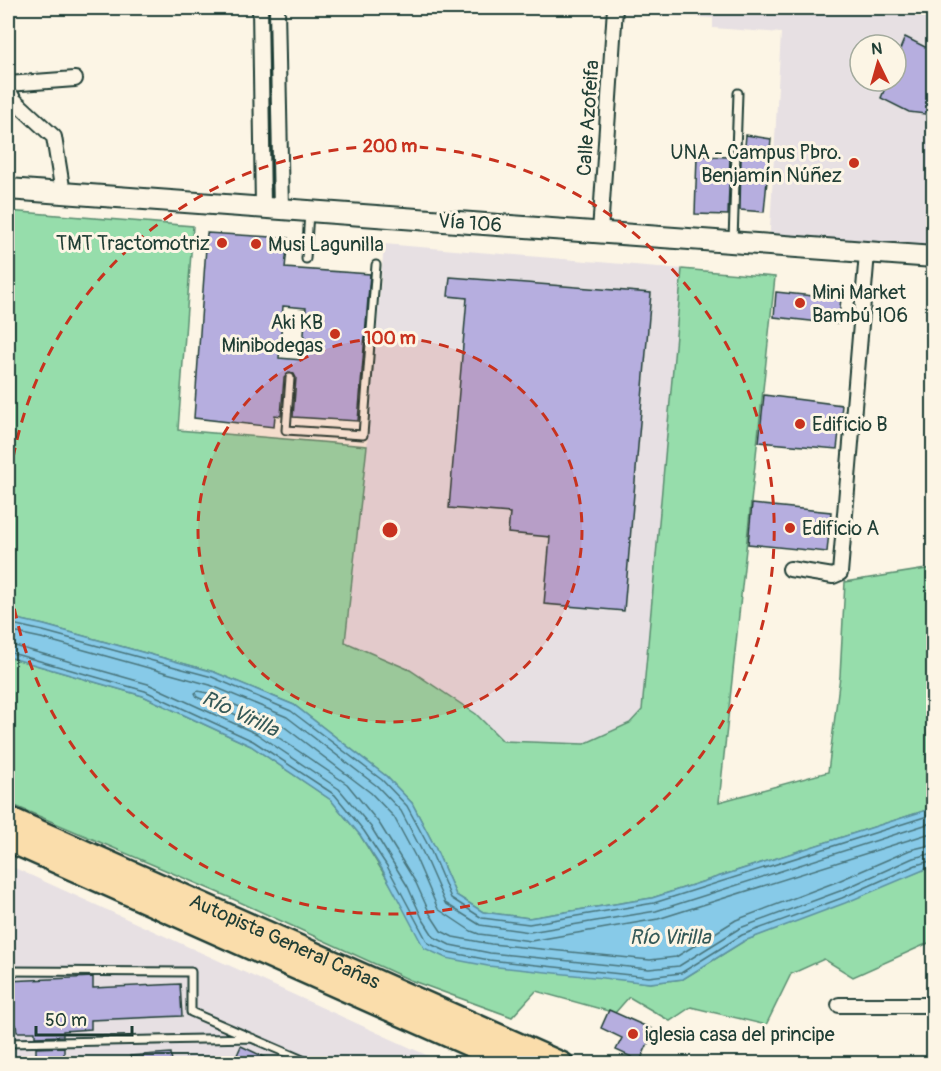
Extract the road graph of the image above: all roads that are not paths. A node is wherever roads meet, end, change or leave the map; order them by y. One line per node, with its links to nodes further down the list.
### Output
1 (260, 8): 4 (street)
2 (277, 8): 5 (street)
3 (615, 8): 14 (street, Calle Azofeifa)
4 (261, 65): 5 (street); 12 (street)
5 (278, 65): 12 (street)
6 (75, 79): 7 (street)
7 (8, 84)
8 (8, 90): 11 (street)
9 (738, 93): 15 (lane)
10 (8, 189): 11 (main road, Vía 106)
11 (63, 193): 12 (main road, Vía 106)
12 (272, 208): 13 (main road, Vía 106)
13 (309, 212): 14 (main road, Vía 106); 18 (lane)
14 (600, 232): 15 (main road, Vía 106)
15 (733, 242): 16 (main road, Vía 106)
16 (867, 253): 17 (main road, Vía 106); 21 (street)
17 (933, 257)
18 (306, 259)
19 (376, 265): 20 (lane)
20 (290, 378)
21 (790, 569)
22 (8, 818): 31 (highway, Autopista General Cañas)
23 (8, 840): 30 (highway, Autopista General Cañas)
24 (8, 971): 27 (lane)
25 (839, 1005): 26 (street)
26 (933, 1005)
27 (254, 1038): 28 (lane); 29 (lane)
28 (8, 1043)
29 (312, 1064)
30 (513, 1064)
31 (562, 1064)

